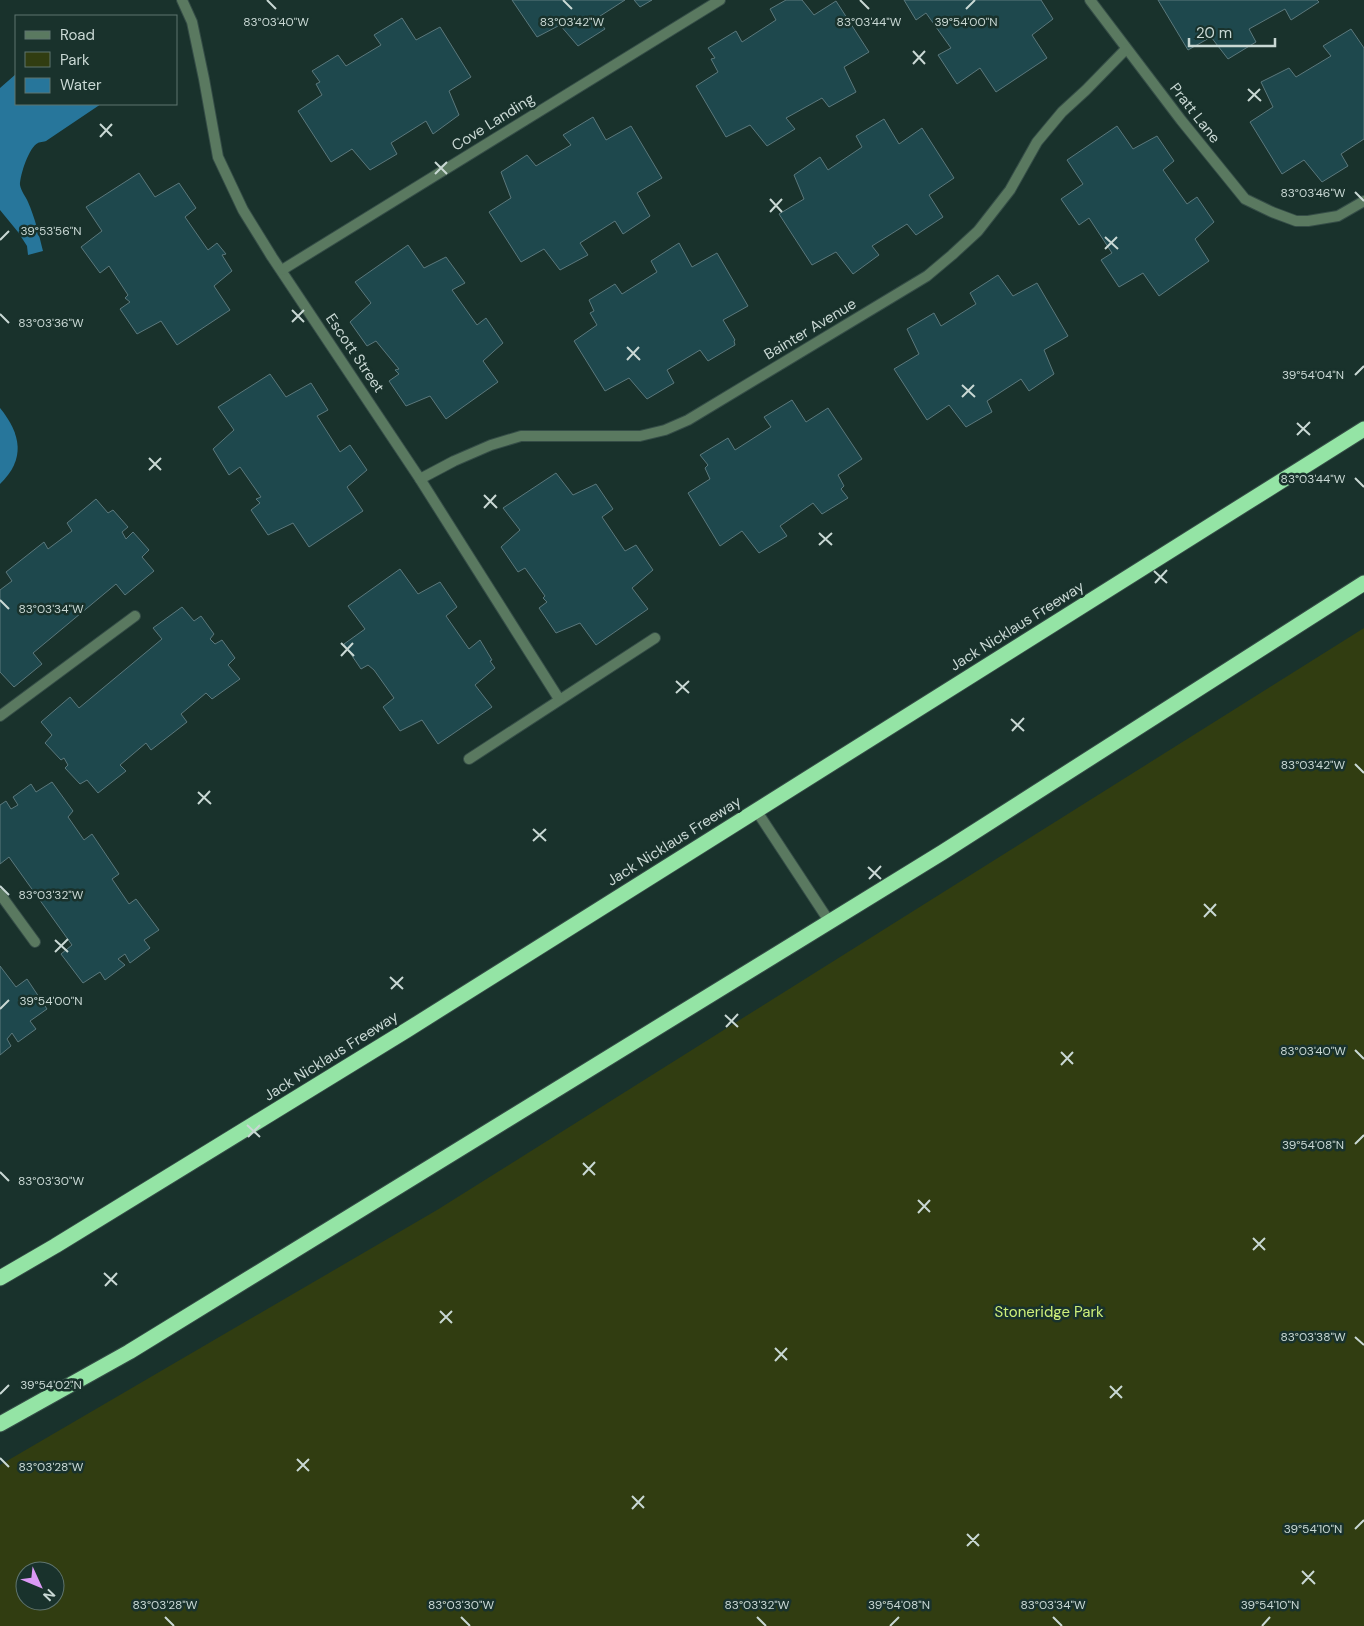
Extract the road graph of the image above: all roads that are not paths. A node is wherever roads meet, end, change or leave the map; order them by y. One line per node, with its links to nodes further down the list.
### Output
1 (182, 0): 6 (street, Escott Street)
2 (720, 0): 6 (street, Cove Landing)
3 (1090, 0): 4 (street, Pratt Lane)
4 (1126, 48): 5 (street, Pratt Lane); 8 (street, Bainter Avenue)
5 (1364, 201)
6 (282, 270): 8 (street, Escott Street)
7 (1364, 429): 15 (highway, Jack Nicklaus Freeway)
8 (420, 479): 12 (street, Escott Street)
9 (1364, 583): 17 (highway)
10 (135, 616): 13 (street)
11 (655, 638): 12 (street)
12 (559, 699): 14 (street)
13 (0, 716)
14 (468, 759)
15 (756, 810): 17 (street); 19 (highway, Jack Nicklaus Freeway)
16 (0, 894): 18 (street)
17 (829, 921): 20 (highway)
18 (34, 942)
19 (0, 1278)
20 (0, 1424)

